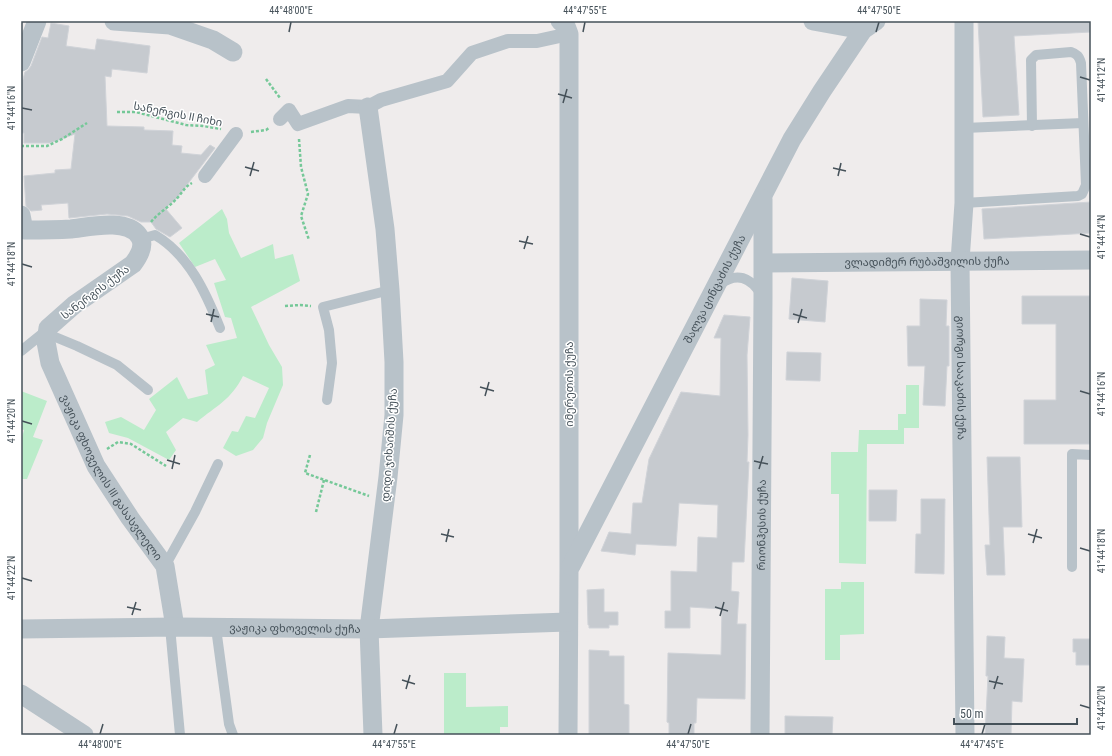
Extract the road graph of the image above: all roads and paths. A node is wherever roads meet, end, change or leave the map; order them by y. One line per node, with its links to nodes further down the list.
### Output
1 (37, 21): 8 (street)
2 (114, 21): 7 (street)
3 (813, 21): 5 (street)
4 (964, 21): 17 (street, გიორგი სააკაძის ქუჩა)
5 (871, 24): 21 (street, შალვა ცინცაძის ქუჩა)
6 (565, 27): 10 (street); 49 (street, იმერეთის ქუჩა)
7 (233, 52)
8 (21, 62)
9 (266, 79): 12 (path)
10 (368, 107): 15 (street); 30 (street, დიდი ჯიხაიშის ქუჩა)
11 (117, 112): 18 (path, სანერგის II ჩიხი)
12 (285, 115): 15 (street); 18 (path)
13 (87, 123): 19 (path)
14 (1083, 123): 16 (lane); 16 (lane); 22 (lane)
15 (298, 124): 25 (path)
16 (1032, 126): 17 (lane)
17 (964, 128): 22 (street, გიორგი სააკაძის ქუჩა)
18 (236, 134): 20 (street)
19 (21, 146)
20 (205, 176): 24 (path)
21 (763, 196): 28 (street, რიონჰესის ქუჩა); 29 (street, შალვა ცინცაძის ქუჩა)
22 (964, 203): 27 (street, გიორგი სააკაძის ქუჩა)
23 (22, 225): 24 (street)
24 (140, 237): 34 (lane); 35 (street, სანერგის ქუჩა)
25 (309, 240)
26 (1091, 260): 27 (street, ვლადიმერ რუბაშვილის ქუჩა)
27 (960, 261): 28 (street, ვლადიმერ რუბაშვილის ქუჩა); 62 (street, გიორგი სააკაძის ქუჩა)
28 (764, 263): 31 (street, რიონჰესის ქუჩა)
29 (715, 287): 31 (lane); 49 (street, შალვა ცინცაძის ქუჩა)
30 (390, 290): 33 (lane); 45 (street, დიდი ჯიხაიშის ქუჩა)
31 (764, 297): 61 (street, რიონჰესის ქუჩა)
32 (285, 306): 33 (path)
33 (323, 307): 38 (lane)
34 (220, 328)
35 (48, 331): 36 (lane, სანერგის ქუჩა); 37 (lane); 41 (street, ვაჟიკა ფხოველის III გასასვლელი)
36 (21, 350)
37 (148, 390)
38 (327, 400)
39 (1091, 454): 48 (lane)
40 (310, 455): 44 (path)
41 (92, 459): 43 (path); 47 (street, ვაჟიკა ფხოველის III გასასვლელი)
42 (218, 464): 47 (lane)
43 (166, 466)
44 (324, 480): 45 (path); 46 (path)
45 (385, 501): 54 (street, დიდი ჯიხაიშის ქუჩა)
46 (316, 512)
47 (165, 566): 51 (street, ვაჟიკა ფხოველის III გასასვლელი)
48 (1072, 567)
49 (570, 569): 50 (street, იმერეთის ქუჩა)
50 (568, 622): 54 (street, ვაჟიკა ფხოველის ქუჩა); 60 (street, იმერეთის ქუჩა)
51 (173, 627): 52 (street, ვაჟიკა ფხოველის ქუჩა); 53 (street, ვაჟიკა ფხოველის ქუჩა); 57 (lane)
52 (216, 628): 54 (street, ვაჟიკა ფხოველის ქუჩა); 58 (lane)
53 (21, 629)
54 (369, 629): 59 (street, დიდი ჯიხაიშის ქუჩა)
55 (21, 694): 56 (street)
56 (84, 735)
57 (180, 735)
58 (232, 735)
59 (373, 735)
60 (568, 735)
61 (760, 735)
62 (966, 735)

